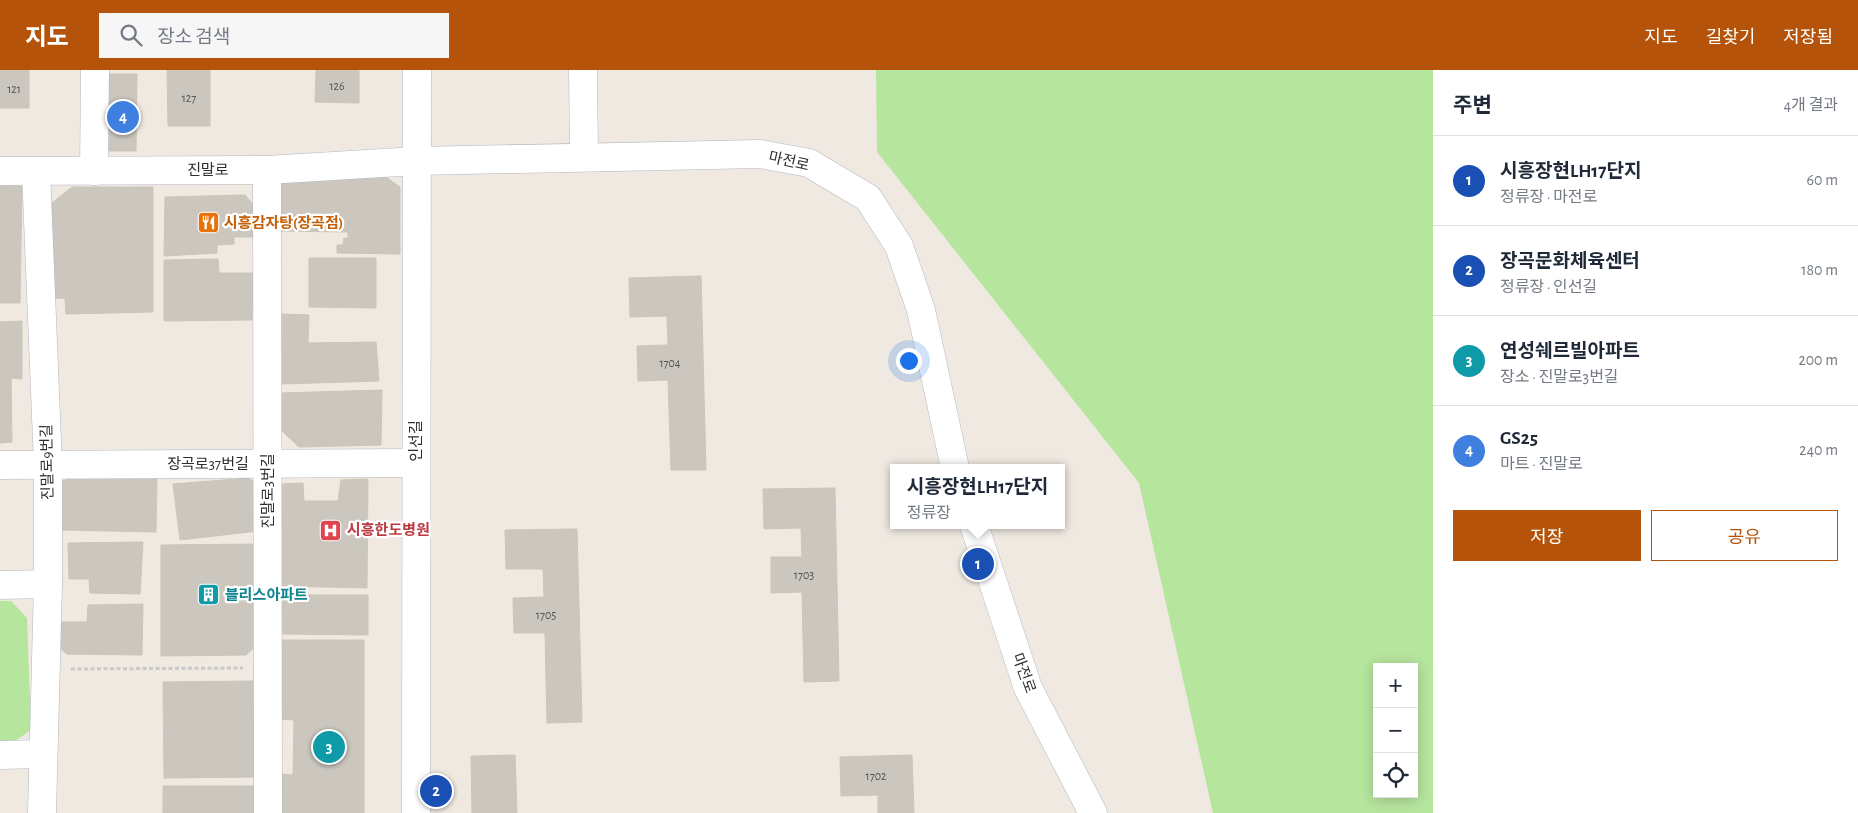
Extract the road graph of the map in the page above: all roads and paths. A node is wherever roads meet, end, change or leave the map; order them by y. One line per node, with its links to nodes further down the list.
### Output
1 (94, 70): 9 (street)
2 (417, 70): 5 (street, 인선길)
3 (583, 70): 4 (street)
4 (584, 157): 5 (street, 마전로); 12 (street, 마전로)
5 (416, 161): 6 (street, 진말로); 10 (street, 인선길)
6 (267, 170): 9 (street, 진말로); 11 (street, 진말로3번길)
7 (0, 171): 8 (street, 진말로)
8 (36, 171): 9 (street, 진말로); 14 (street, 진말로9번길)
9 (94, 171)
10 (416, 463): 11 (street, 장곡로37번길); 24 (street, 인선길)
11 (268, 464): 14 (street, 장곡로37번길); 18 (street, 진말로3번길)
12 (954, 464)
13 (0, 465): 14 (street, 장곡로37번길)
14 (48, 465): 16 (street, 진말로9번길)
15 (975, 529): 25 (street, 마전로)
16 (48, 584): 17 (street); 19 (street, 진말로9번길)
17 (0, 585)
18 (268, 668): 19 (path); 23 (street, 진말로3번길)
19 (46, 670): 20 (street, 진말로9번길)
20 (43, 754): 21 (street); 22 (street, 진말로9번길)
21 (0, 755)
22 (42, 813)
23 (268, 813)
24 (416, 813)
25 (1092, 813)

